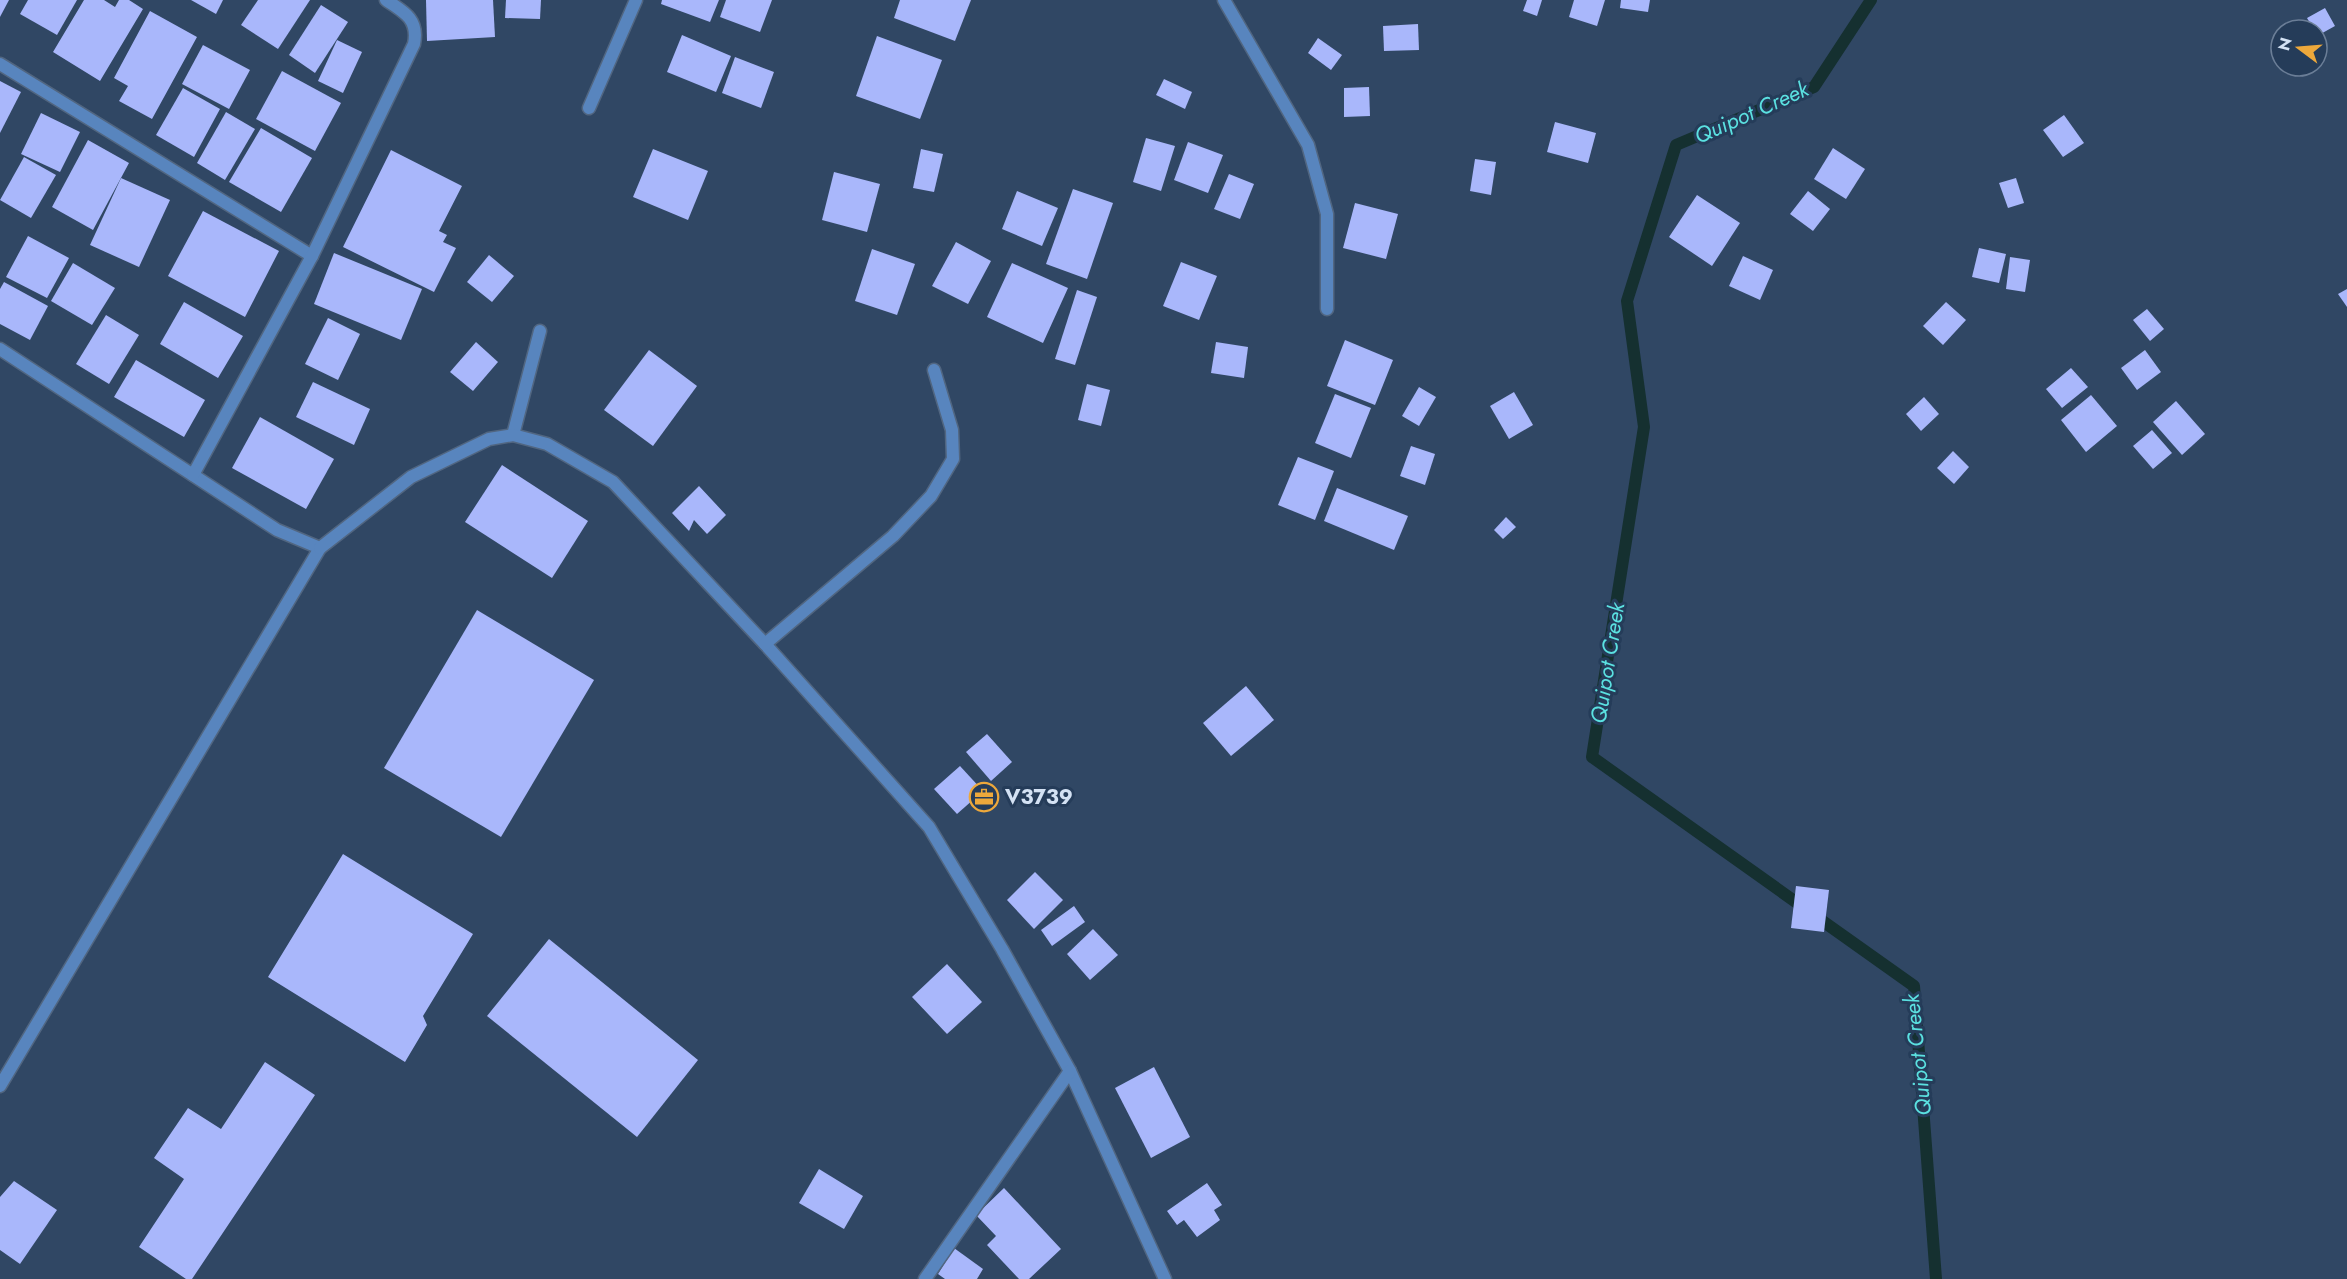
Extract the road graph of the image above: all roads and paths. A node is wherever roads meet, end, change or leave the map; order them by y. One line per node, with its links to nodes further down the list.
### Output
1 (386, 0): 6 (street)
2 (636, 0): 5 (street)
3 (1224, 0): 7 (street)
4 (0, 64): 6 (street)
5 (589, 108)
6 (312, 256): 12 (street)
7 (1327, 309)
8 (540, 331): 11 (street)
9 (0, 349): 12 (street)
10 (934, 370): 14 (street)
11 (513, 435): 13 (street); 14 (street)
12 (193, 475): 13 (street)
13 (320, 549): 16 (street)
14 (765, 644): 15 (street)
15 (1070, 1071): 17 (street); 18 (street)
16 (0, 1086)
17 (925, 1279)
18 (1165, 1279)

